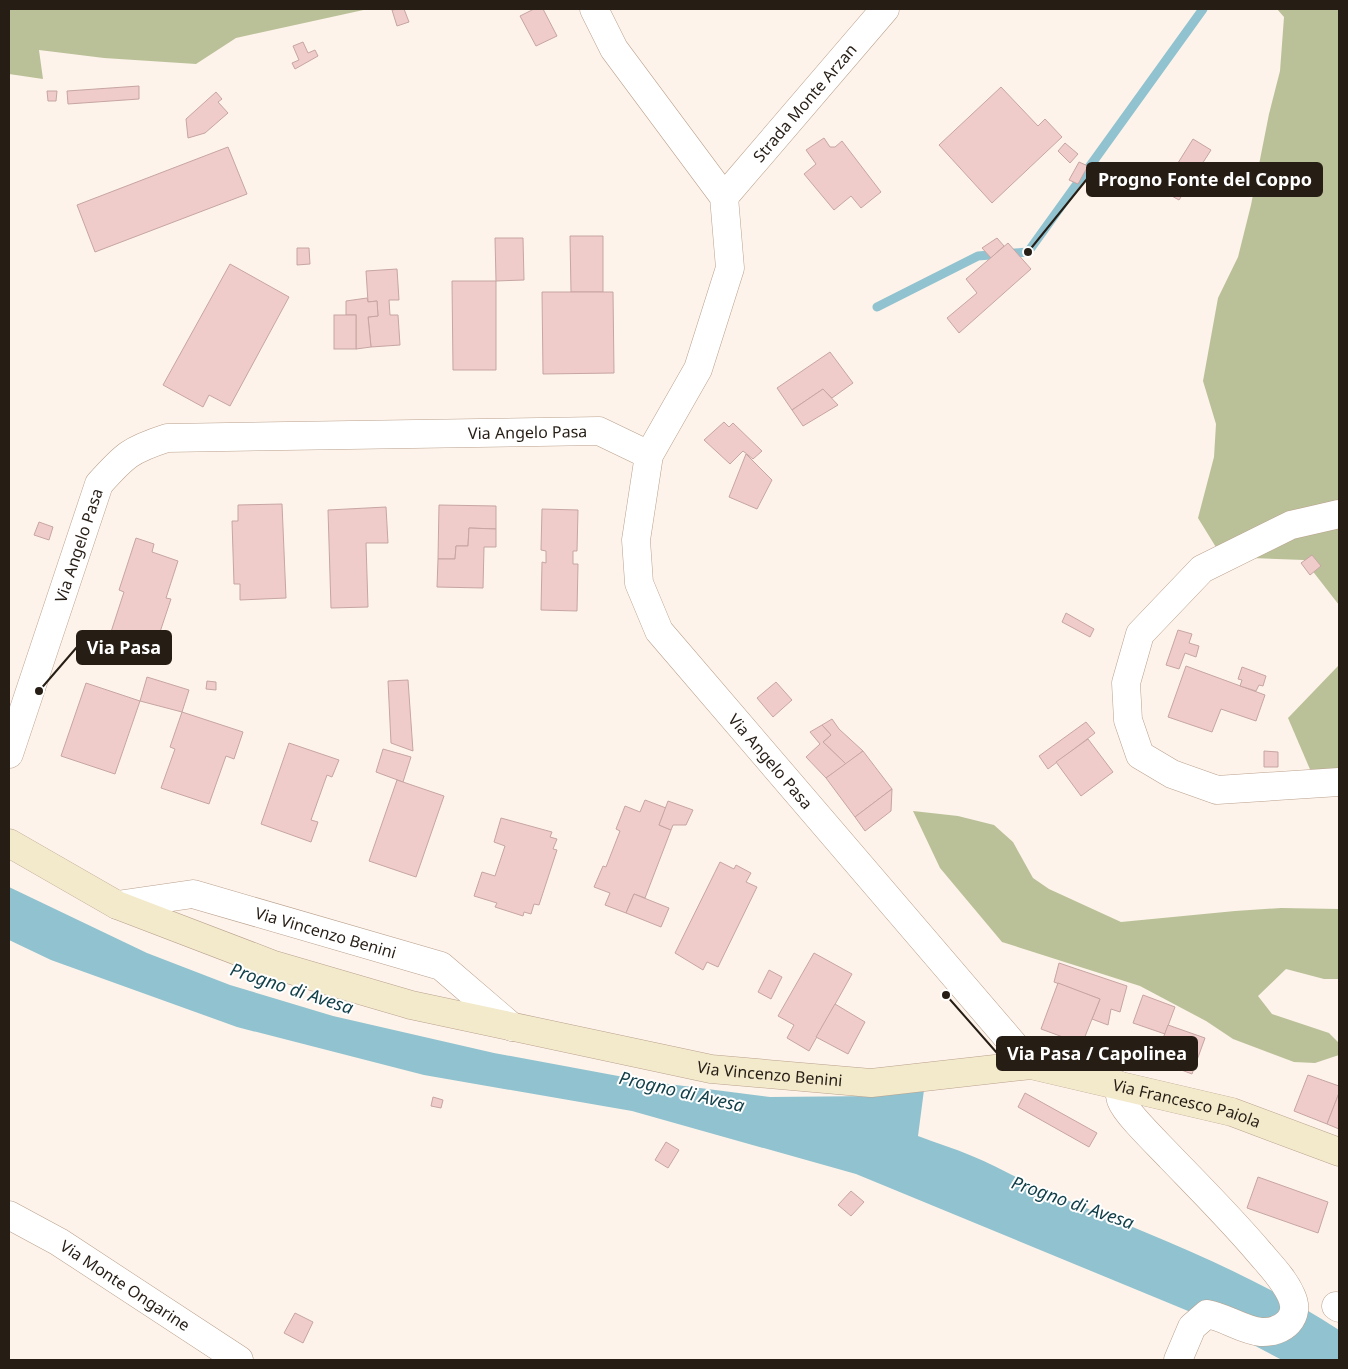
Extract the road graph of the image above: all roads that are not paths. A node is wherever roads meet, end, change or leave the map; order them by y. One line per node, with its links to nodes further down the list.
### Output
1 (594, 9): 3 (street)
2 (885, 9): 3 (street, Strada Monte Arzan)
3 (724, 197): 4 (street)
4 (649, 455): 6 (street, Via Angelo Pasa); 11 (street, Via Angelo Pasa)
5 (1339, 514): 7 (street)
6 (9, 754)
7 (1339, 782)
8 (9, 843): 9 (street, Via Vincenzo Benini)
9 (117, 905): 10 (street, Via Vincenzo Benini); 10 (street, Via Vincenzo Benini)
10 (512, 1028): 11 (street, Via Vincenzo Benini)
11 (1031, 1065): 12 (street, Via Francesco Paiola)
12 (1118, 1085): 13 (street, Via Francesco Paiola); 16 (street)
13 (1339, 1152)
14 (9, 1215): 15 (street, Via Monte Ongarine)
15 (239, 1360)
16 (1178, 1360)

